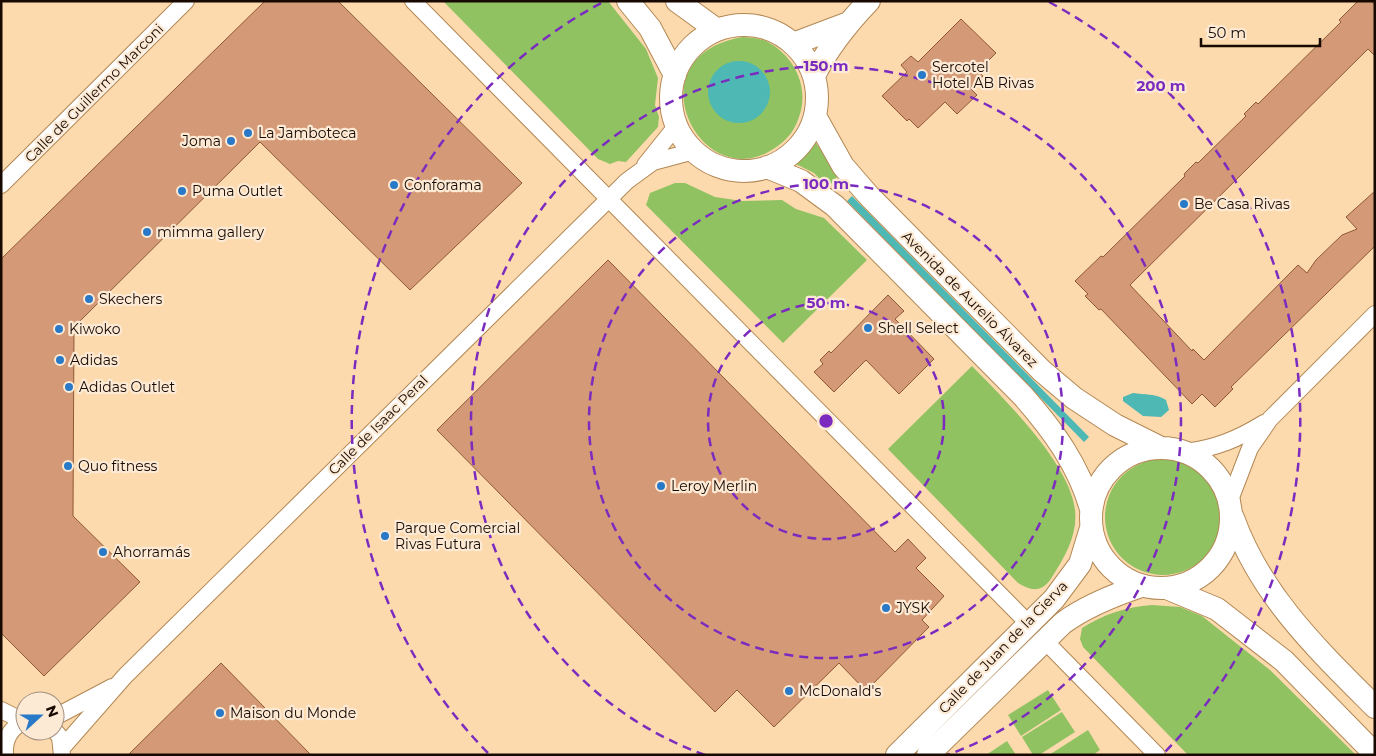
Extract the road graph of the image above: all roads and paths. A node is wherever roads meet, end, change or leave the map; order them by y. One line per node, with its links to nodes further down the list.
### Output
1 (186, 1): 16 (street, Calle de Guillermo Marconi)
2 (413, 1): 17 (street)
3 (628, 1): 9 (main road)
4 (677, 1): 7 (main road)
5 (865, 3): 6 (main road)
6 (846, 24): 8 (main road); 10 (main road)
7 (717, 30): 8 (main road); 9 (main road)
8 (793, 44): 10 (main road)
9 (675, 75): 12 (main road)
10 (814, 76): 11 (main road)
11 (815, 116): 14 (main road); 20 (main road, Avenida de Aurelio Álvarez)
12 (677, 125): 13 (main road); 15 (street, Calle de Isaac Peral)
13 (694, 151): 14 (main road); 15 (street, Calle de Isaac Peral)
14 (767, 167): 23 (main road)
15 (640, 170): 17 (street, Calle de Isaac Peral)
16 (1, 185)
17 (608, 199): 26 (street); 27 (street, Calle de Isaac Peral)
18 (1375, 314): 19 (street)
19 (1270, 419): 21 (street); 22 (street)
20 (1159, 447): 21 (main road); 23 (main road)
21 (1186, 452): 22 (main road)
22 (1231, 509): 25 (main road); 28 (main road)
23 (1091, 519): 24 (main road); 26 (main road, Calle de Juan de la Cierva)
24 (1141, 586): 25 (main road); 26 (main road, Calle de Juan de la Cierva)
25 (1169, 589): 35 (main road)
26 (1036, 632): 36 (main road, Calle de Juan de la Cierva); 37 (main road, Calle de Juan de la Cierva); 38 (street)
27 (119, 683): 30 (street, Calle de Isaac Peral); 34 (street, Calle de Isaac Peral)
28 (1375, 707)
29 (1, 710): 31 (street)
30 (65, 712)
31 (15, 717)
32 (15, 727): 33 (street)
33 (4, 744)
34 (62, 751)
35 (1375, 754)
36 (897, 755)
37 (928, 755)
38 (1157, 755)

